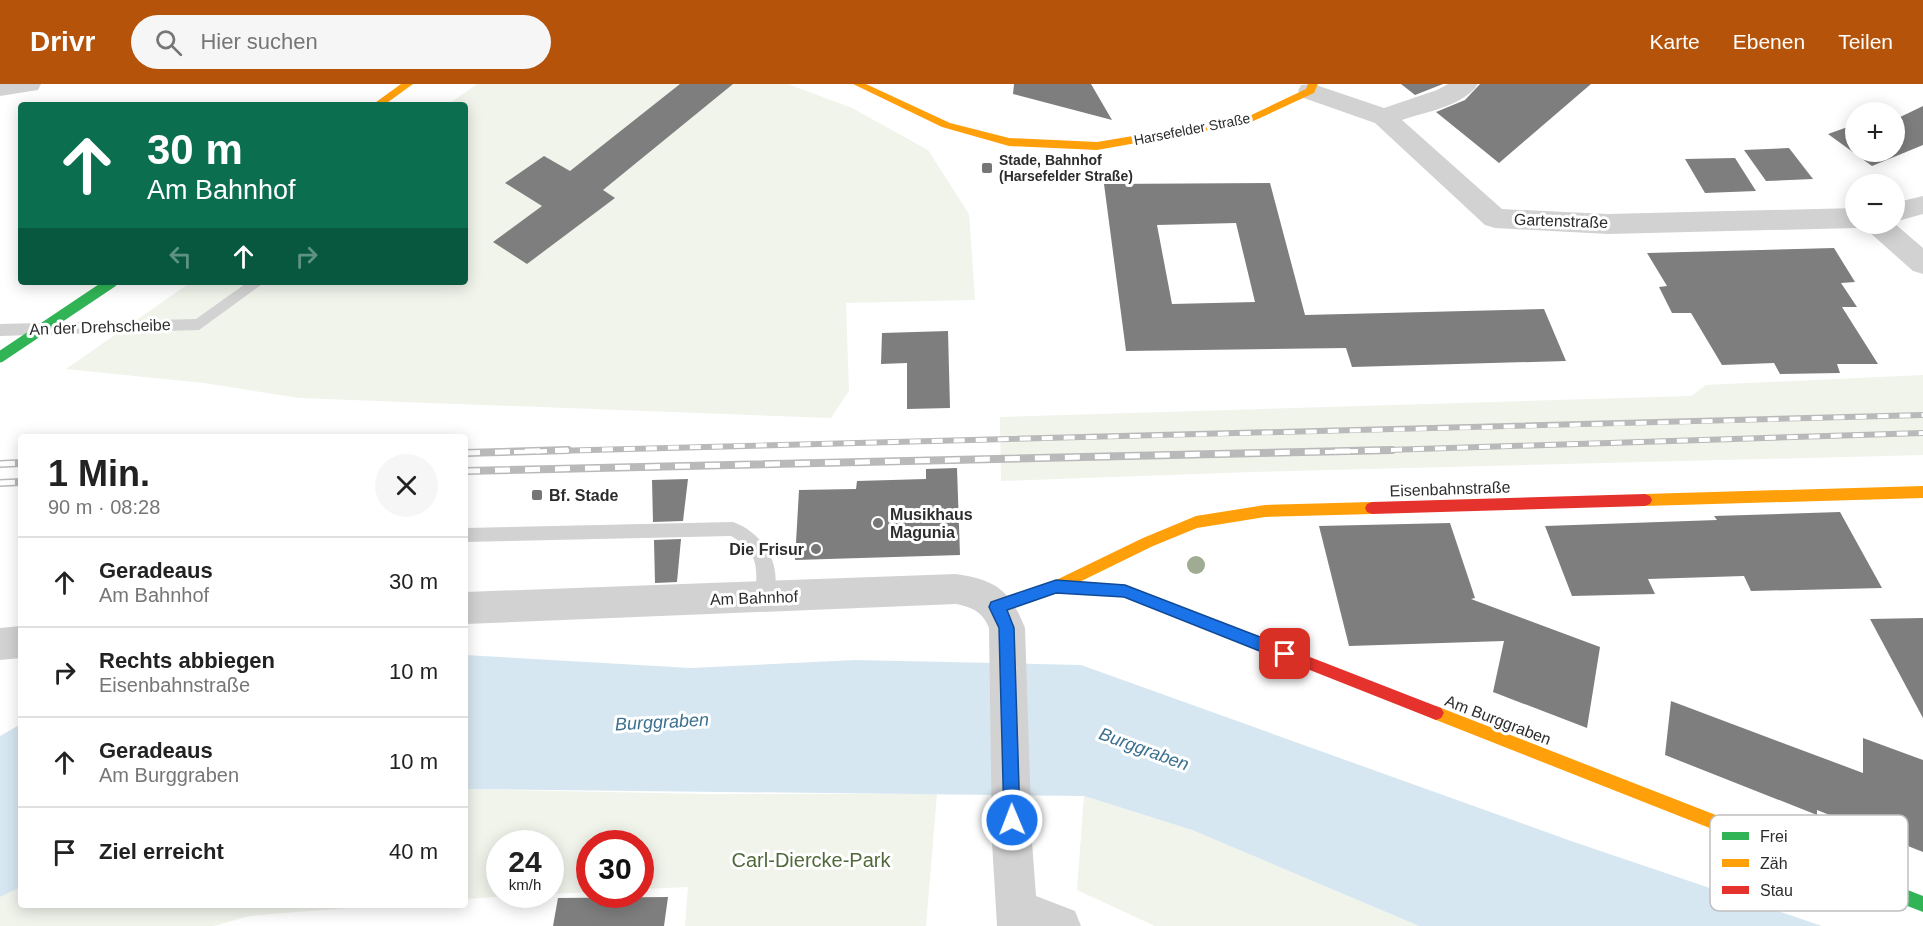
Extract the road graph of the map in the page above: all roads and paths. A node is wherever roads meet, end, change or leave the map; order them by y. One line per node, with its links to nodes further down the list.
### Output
1 (29, 84): 6 (street)
2 (408, 84): 7 (street)
3 (858, 84): 5 (street, Harsefelder Straße)
4 (1466, 84): 8 (street)
5 (1312, 87): 8 (street, Gartenstraße)
6 (0, 88)
7 (381, 102)
8 (1384, 117): 11 (street, Gartenstraße)
9 (1923, 205): 10 (street)
10 (1905, 210)
11 (1845, 218)
12 (1889, 234): 13 (street)
13 (1923, 264)
14 (108, 285): 17 (street, bridge)
15 (254, 285): 16 (lane, An der Drehscheibe)
16 (0, 330)
17 (0, 357)
18 (1923, 492): 20 (street, Eisenbahnstraße)
19 (468, 536): 21 (lane)
20 (1056, 587): 22 (street, Eisenbahnstraße); 26 (street, Am Burggraben)
21 (764, 598): 22 (street, Am Bahnhof); 23 (street, Am Bahnhof)
22 (997, 607): 29 (street)
23 (468, 608)
24 (18, 642): 25 (street)
25 (0, 644)
26 (1710, 820)
27 (1908, 898): 28 (street, Am Burggraben)
28 (1923, 904)
29 (1018, 917): 30 (street)
30 (1060, 926)

